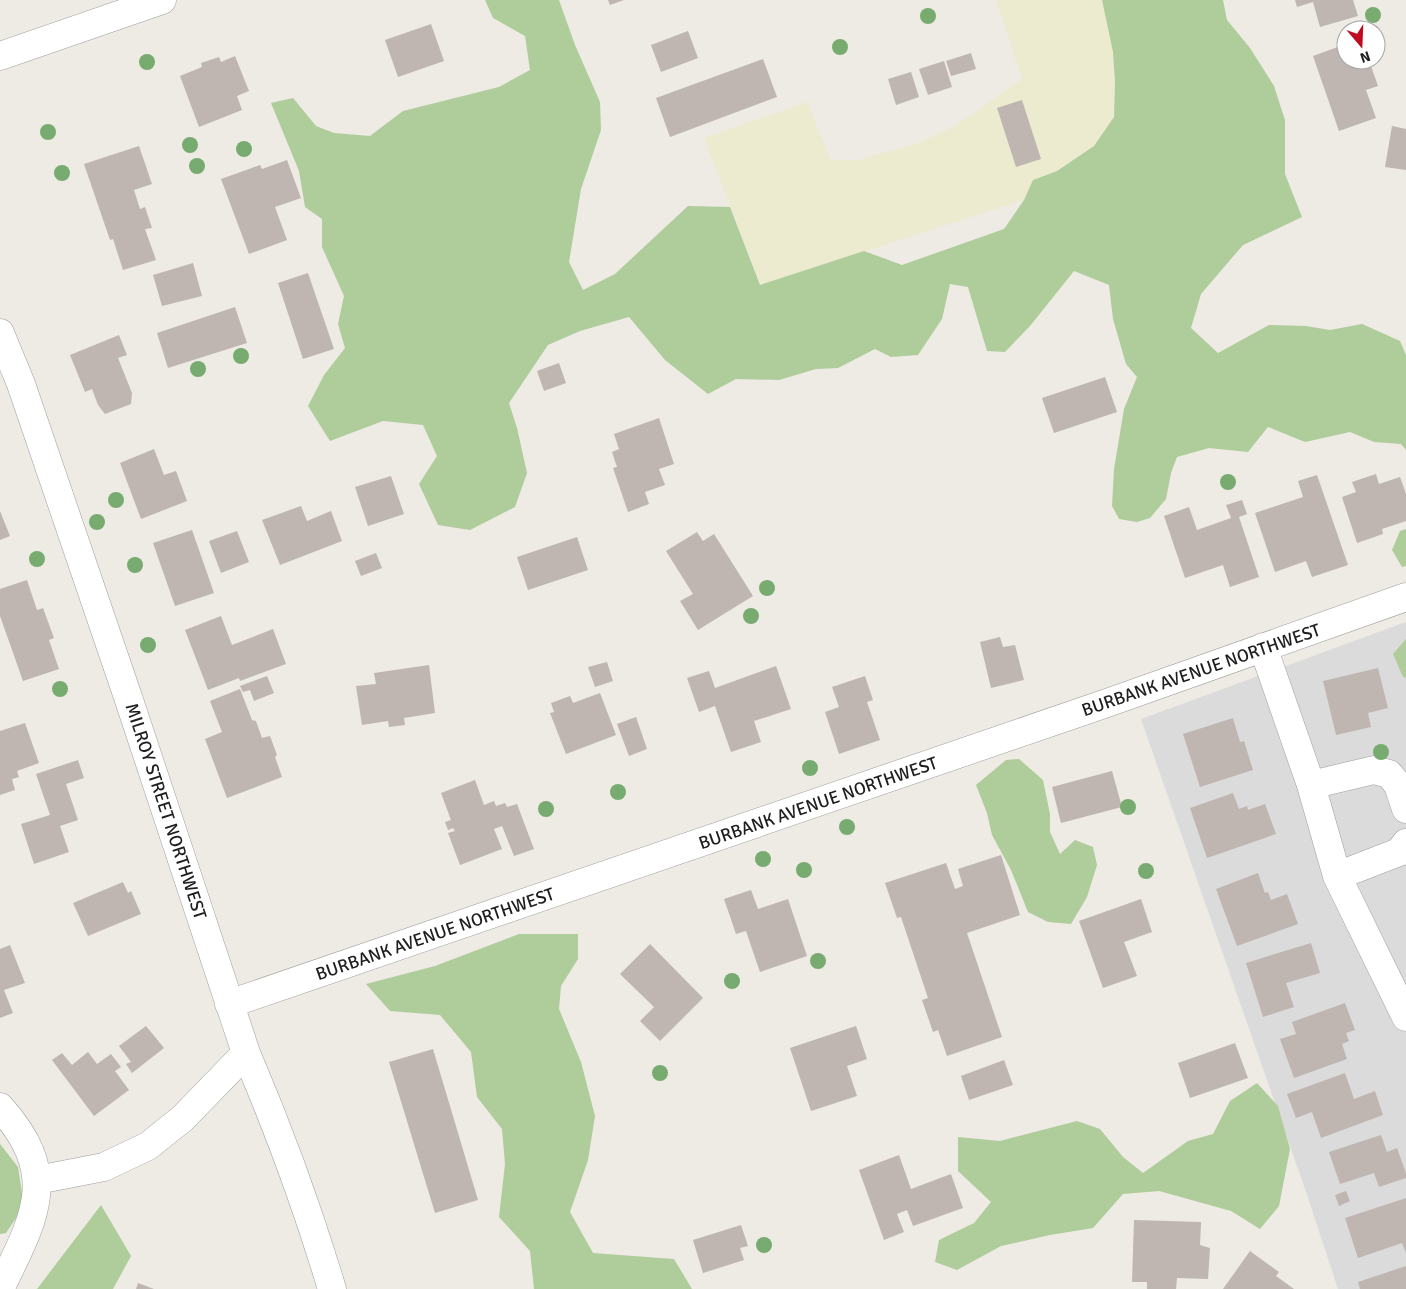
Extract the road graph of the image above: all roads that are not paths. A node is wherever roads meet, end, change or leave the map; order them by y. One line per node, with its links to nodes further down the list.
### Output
1 (152, 2): 2 (street)
2 (0, 56)
3 (0, 333): 10 (street, MILROY STREET NORTHWEST)
4 (1406, 597): 5 (street, BURBANK AVENUE NORTHWEST)
5 (1263, 648): 6 (street); 10 (street, BURBANK AVENUE NORTHWEST)
6 (1311, 785): 7 (street); 9 (street)
7 (1406, 809)
8 (1406, 844): 9 (street)
9 (1338, 876): 11 (street)
10 (229, 1004): 12 (street, MILROY STREET NORTHWEST)
11 (1406, 1017)
12 (246, 1053): 14 (street); 16 (street, MILROY STREET NORTHWEST)
13 (0, 1107): 14 (street)
14 (37, 1180): 15 (street)
15 (0, 1289)
16 (332, 1289)

